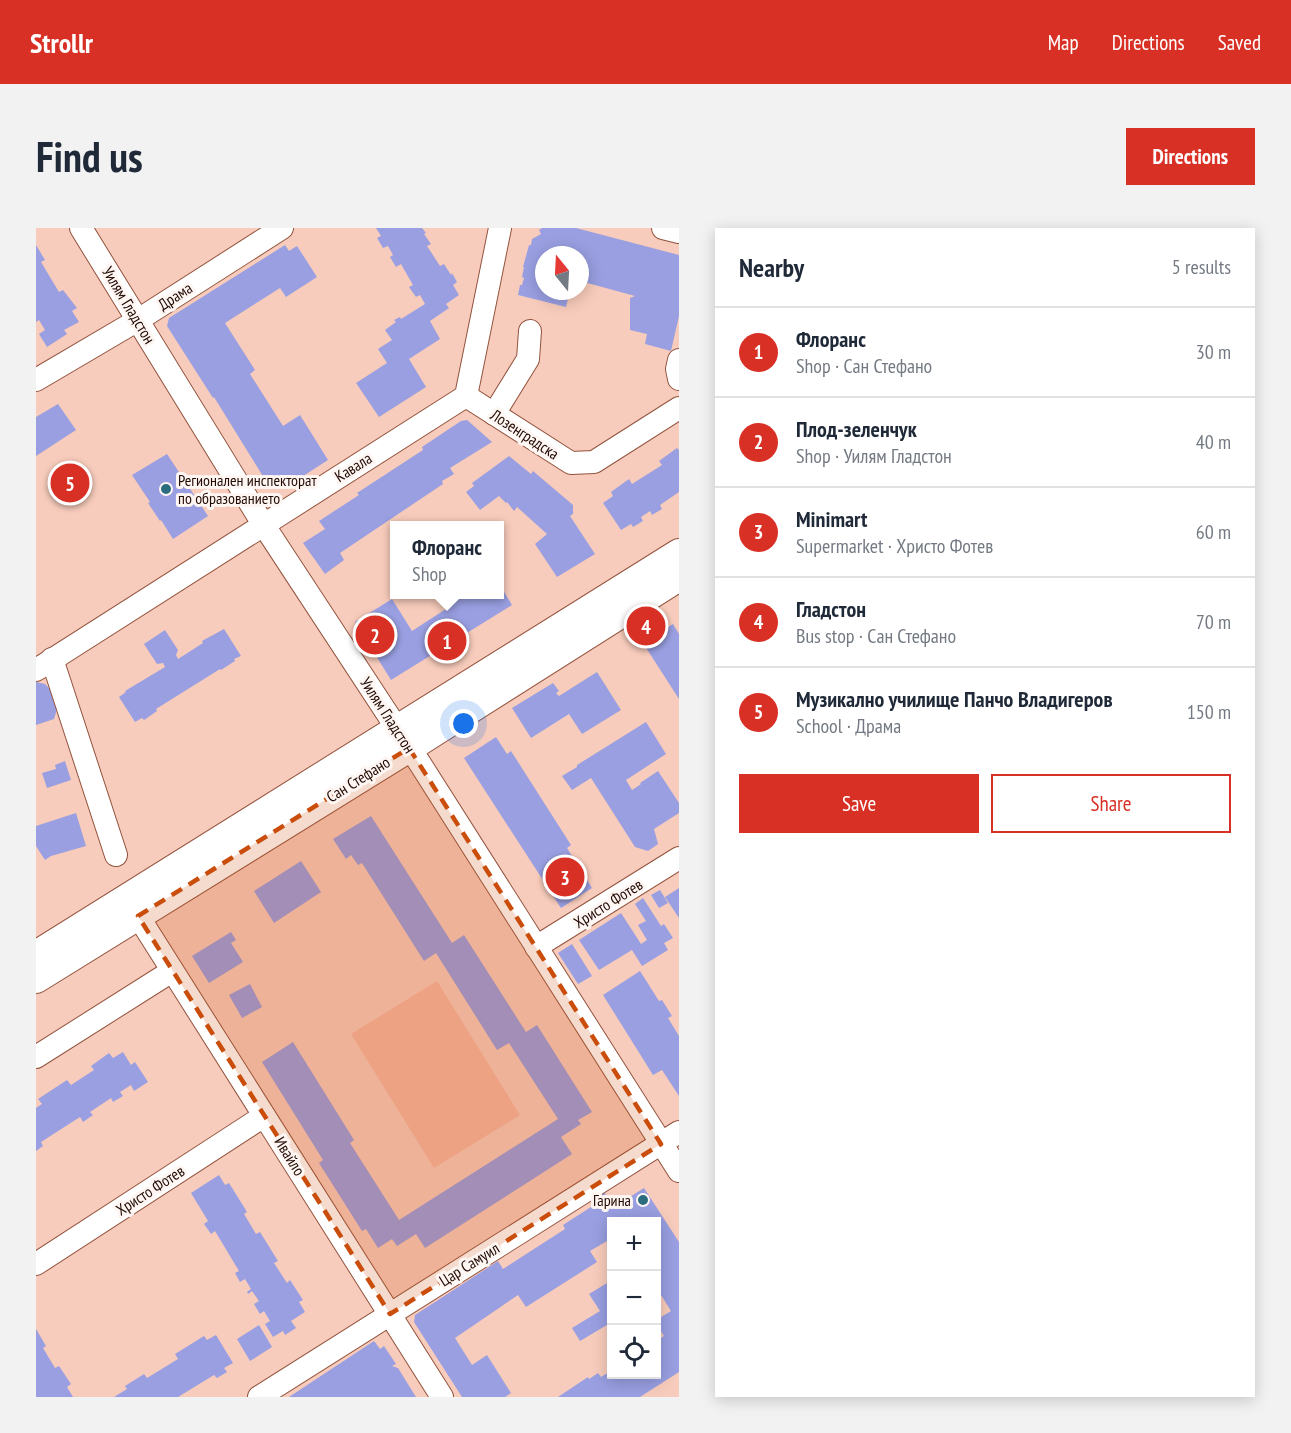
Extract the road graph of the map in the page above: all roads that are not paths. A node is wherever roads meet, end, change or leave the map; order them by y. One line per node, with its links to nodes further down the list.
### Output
1 (81, 228): 6 (street, Уилям Гладстон)
2 (282, 228): 6 (street, Драма)
3 (500, 228): 11 (street)
4 (663, 228): 5 (street)
5 (679, 232)
6 (138, 320): 10 (street, Драма); 14 (street, Уилям Гладстон)
7 (530, 331): 13 (street)
8 (679, 360): 9 (street)
9 (679, 379)
10 (36, 380)
11 (466, 396): 13 (street, Лозенградска); 14 (street, Кавала)
12 (679, 408): 13 (street, Лозенградска)
13 (494, 414)
14 (263, 524): 17 (street, Кавала); 18 (street, Уилям Гладстон)
15 (679, 553): 18 (main road, Сан Стефано)
16 (679, 577): 18 (main road, Сан Стефано)
17 (44, 664): 19 (street)
18 (403, 738): 21 (main road, Сан Стефано); 22 (street, Уилям Гладстон); 23 (main road, Сан Стефано)
19 (116, 855)
20 (679, 858): 22 (street, Христо Фотев)
21 (138, 915): 24 (street, Ивайло); 25 (main road, Сан Стефано)
22 (536, 947): 28 (street, Уилям Гладстон)
23 (36, 955)
24 (172, 971): 26 (street); 27 (street, Ивайло)
25 (36, 979)
26 (36, 1057)
27 (264, 1116): 30 (street, Христо Фотев); 31 (street, Ивайло)
28 (670, 1138): 29 (street, Уилям Гладстон); 31 (street, Цар Самуил)
29 (679, 1171)
30 (36, 1264)
31 (390, 1314): 32 (street, Цар Самуил); 33 (street, Ивайло)
32 (259, 1397)
33 (442, 1397)

